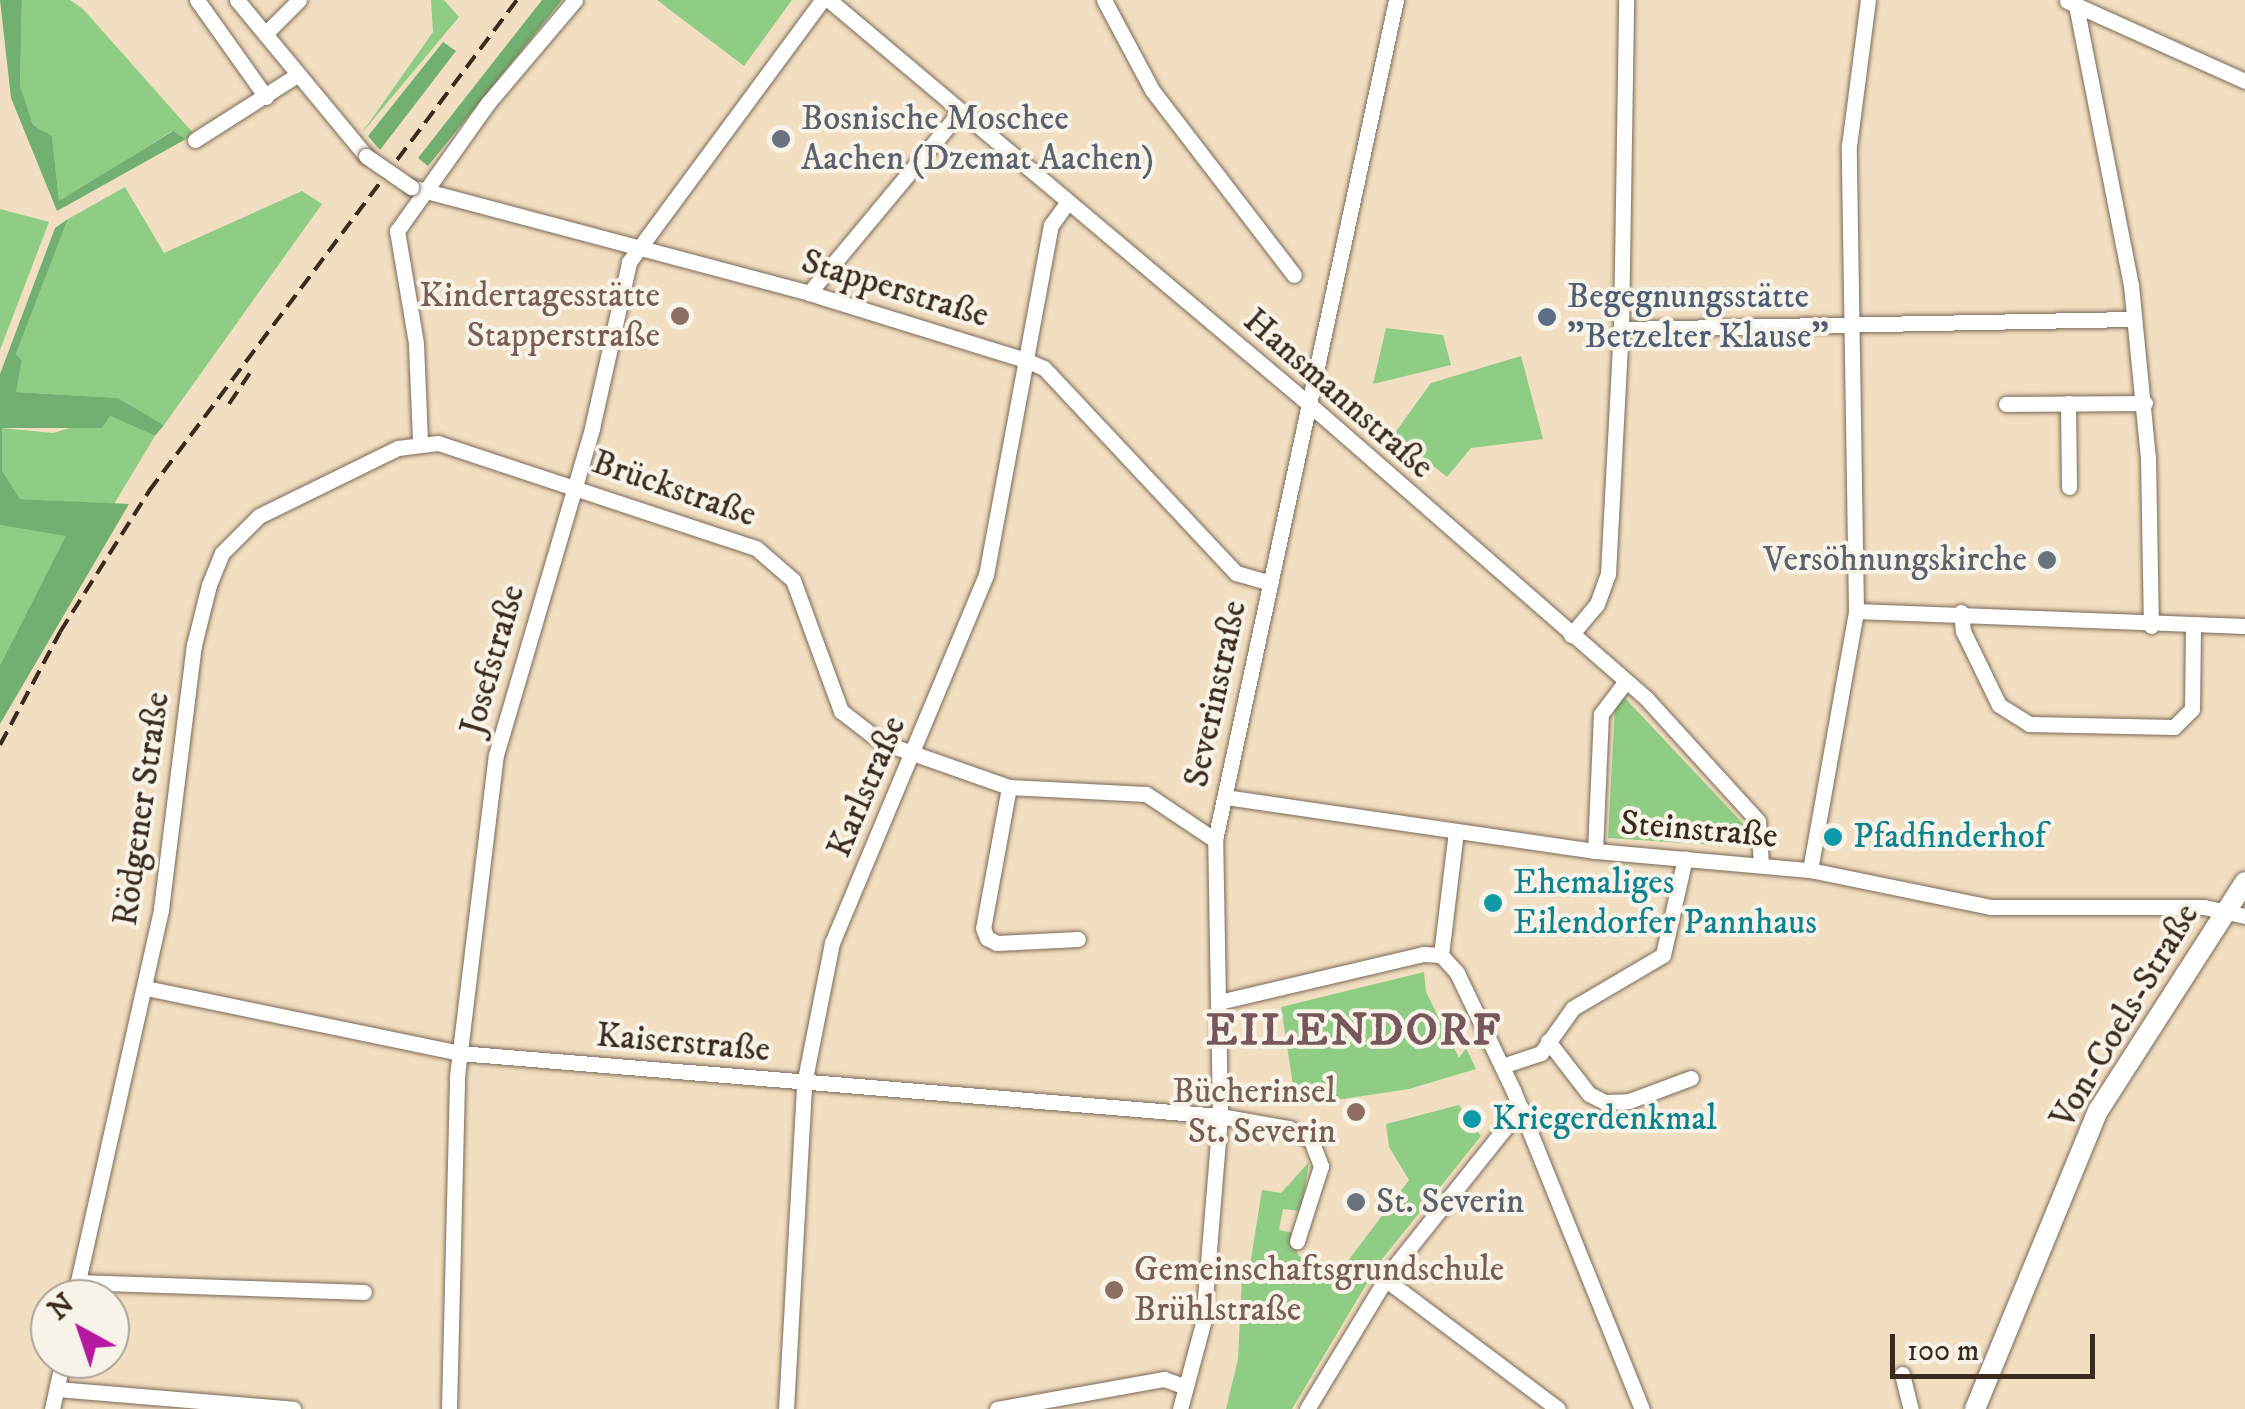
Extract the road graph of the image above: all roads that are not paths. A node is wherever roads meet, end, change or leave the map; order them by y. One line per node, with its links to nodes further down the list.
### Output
1 (197, 0): 15 (street)
2 (238, 0): 12 (street, Stapperstraße)
3 (299, 0): 12 (street)
4 (575, 0): 18 (street)
5 (822, 0): 20 (street, Josefstraße)
6 (830, 0): 16 (street, Hansmannstraße)
7 (1104, 0): 21 (street)
8 (1396, 0): 29 (street, Severinstraße)
9 (1626, 0): 25 (street)
10 (1868, 0): 24 (street)
11 (2071, 1): 14 (street); 23 (street)
12 (265, 34): 13 (street, Stapperstraße)
13 (297, 75): 15 (street); 18 (street, Stapperstraße, bridge)
14 (2245, 81)
15 (266, 97): 17 (street)
16 (960, 112): 19 (street, Hansmannstraße); 22 (street)
17 (195, 140)
18 (416, 189): 20 (street, Stapperstraße); 31 (street)
19 (1067, 202): 26 (street, Karlstraße); 29 (street, Hansmannstraße)
20 (636, 248): 22 (street, Stapperstraße); 32 (street, Josefstraße)
21 (1294, 276)
22 (809, 293): 26 (street, Stapperstraße)
23 (2132, 319): 24 (street); 28 (street)
24 (1851, 324): 25 (street); 35 (street)
25 (1621, 329): 40 (street)
26 (1028, 361): 34 (street, Stapperstraße); 42 (street, Karlstraße)
27 (2068, 403): 28 (street); 30 (street); 33 (street)
28 (2145, 403): 37 (street)
29 (1310, 404): 34 (street, Severinstraße); 40 (street, Hansmannstraße)
30 (2006, 404)
31 (420, 440): 32 (street, Brückstraße); 55 (street, Rödgener Straße)
32 (576, 486): 42 (street, Brückstraße); 58 (street, Josefstraße)
33 (2069, 487)
34 (1270, 582): 44 (street, Severinstraße)
35 (1856, 611): 36 (street); 50 (street)
36 (1962, 612): 37 (street); 39 (street)
37 (2152, 626): 39 (street)
38 (2245, 626): 39 (street)
39 (2193, 627)
40 (1571, 634): 41 (street, Hansmannstraße)
41 (1626, 681): 47 (street); 49 (street, Hansmannstraße)
42 (913, 757): 43 (street, Brückstraße); 61 (street, Karlstraße)
43 (1008, 787): 46 (street, Brückstraße); 53 (street)
44 (1225, 797): 45 (street, Steinstraße); 46 (street, Severinstraße)
45 (1456, 831): 47 (street, Steinstraße); 54 (street)
46 (1215, 840): 56 (street, Severinstraße)
47 (1595, 851): 48 (street, Steinstraße)
48 (1685, 858): 49 (street, Steinstraße); 57 (street)
49 (1761, 864): 50 (street, Steinstraße)
50 (1810, 870): 52 (street, Steinstraße)
51 (2245, 882): 52 (main road, Von-Coels-Straße)
52 (2236, 914): 84 (main road, Von-Coels-Straße)
53 (1078, 940)
54 (1441, 956): 56 (street); 59 (street)
55 (146, 988): 58 (street, Kaiserstraße); 65 (street, Rödgener Straße)
56 (1219, 1002): 63 (street, Severinstraße)
57 (1548, 1042): 59 (street); 60 (street)
58 (459, 1053): 61 (street, Kaiserstraße); 76 (street, Josefstraße)
59 (1502, 1066): 62 (street)
60 (1691, 1078)
61 (804, 1084): 63 (street, Kaiserstraße); 77 (street, Karlstraße)
62 (1520, 1108): 66 (street); 82 (street)
63 (1220, 1116): 64 (street, Kaiserstraße); 71 (street, Severinstraße)
64 (1297, 1240)
65 (79, 1279)
66 (1385, 1279): 80 (street); 81 (street)
67 (130, 1284): 68 (street)
68 (364, 1292)
69 (1902, 1374): 83 (street)
70 (59, 1379): 72 (street)
71 (1186, 1386): 78 (street); 79 (street, Severinstraße)
72 (57, 1389): 73 (street); 74 (street)
73 (269, 1408): 75 (street)
74 (52, 1409)
75 (293, 1409)
76 (448, 1409)
77 (786, 1409)
78 (996, 1409)
79 (1180, 1409)
80 (1307, 1409)
81 (1558, 1409)
82 (1642, 1409)
83 (1912, 1409)
84 (1975, 1409)

